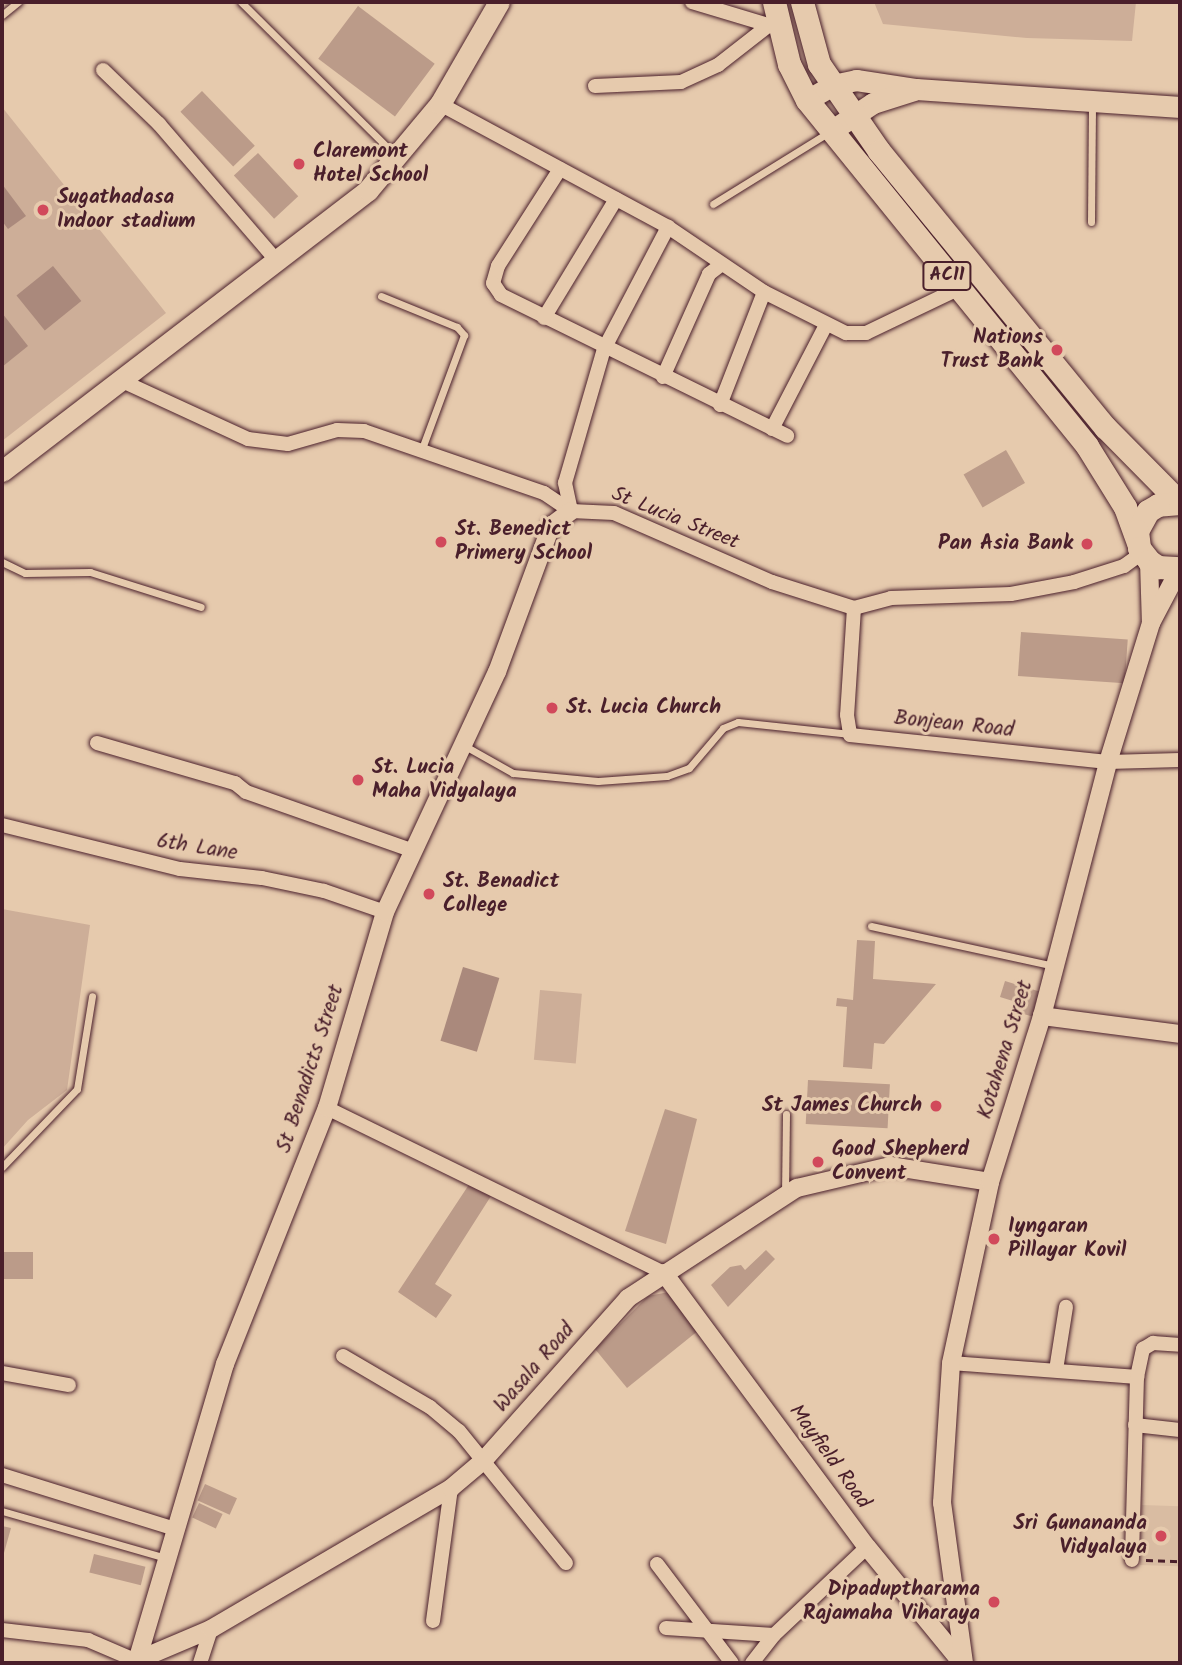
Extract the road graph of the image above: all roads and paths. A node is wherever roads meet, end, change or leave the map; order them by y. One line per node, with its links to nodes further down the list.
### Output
1 (18, 2): 7 (lane)
2 (242, 2): 19 (lane)
3 (499, 2): 15 (main road)
4 (692, 2): 8 (street)
5 (774, 2): 8 (main road, AC11)
6 (802, 2): 10 (main road, AC11)
7 (2, 15)
8 (774, 27): 11 (street); 13 (main road, AC11)
9 (103, 71): 25 (street)
10 (833, 85): 12 (main road); 13 (main road); 17 (main road, AC11)
11 (595, 86)
12 (916, 89): 14 (main road); 17 (main road)
13 (807, 100): 18 (main road, AC11)
14 (1092, 101): 16 (main road); 23 (lane)
15 (440, 104): 19 (main road); 20 (street)
16 (1180, 107)
17 (852, 115): 18 (main road); 40 (main road, AC11)
18 (831, 131): 22 (lane); 27 (main road, AC11)
19 (398, 158): 25 (main road)
20 (560, 169): 21 (street); 30 (street)
21 (616, 199): 24 (street); 30 (street)
22 (713, 204)
23 (1091, 222)
24 (668, 227): 26 (street); 32 (street)
25 (277, 261): 34 (main road)
26 (722, 264): 28 (street); 33 (street)
27 (958, 289): 31 (street); 42 (main road, AC11)
28 (764, 292): 31 (street); 35 (street)
29 (381, 296): 38 (lane)
30 (544, 317): 32 (street)
31 (826, 325): 36 (street)
32 (604, 349): 33 (street); 41 (street)
33 (663, 377): 35 (street)
34 (122, 382): 38 (street, St Lucia Street); 39 (main road)
35 (720, 405): 36 (street)
36 (772, 429): 37 (street)
37 (787, 436)
38 (421, 452): 41 (street, St Lucia Street)
39 (2, 471)
40 (1180, 503): 42 (main road)
41 (571, 511): 46 (street, St Lucia Street); 50 (street, St Benadicts Street)
42 (1143, 552): 44 (main road); 46 (street); 47 (street, Kotahena Street)
43 (2, 562): 45 (lane)
44 (1180, 568): 47 (street, Kotahena Street)
45 (201, 607)
46 (854, 608): 48 (street)
47 (1151, 623): 52 (street, Kotahena Street)
48 (850, 734): 50 (lane); 52 (street, Bonjean Road)
49 (97, 743): 54 (street)
50 (465, 746): 54 (street, St Benadicts Street)
51 (1180, 760): 52 (street, Bonjean Road)
52 (1108, 762): 57 (street, Kotahena Street)
53 (2, 825): 55 (street, 6th Lane)
54 (414, 851): 55 (street, St Benadicts Street)
55 (385, 912): 61 (street, St Benadicts Street)
56 (871, 926): 57 (lane)
57 (1054, 966): 59 (street, Kotahena Street)
58 (92, 996): 63 (lane)
59 (1042, 1016): 60 (street); 64 (street, Kotahena Street)
60 (1180, 1034)
61 (327, 1108): 66 (street); 81 (street, St Benadicts Street)
62 (786, 1114): 65 (lane)
63 (2, 1167)
64 (990, 1182): 65 (street, Wasala Road); 70 (street, Kotahena Street)
65 (785, 1196): 66 (street, Wasala Road)
66 (664, 1273): 77 (street, Wasala Road); 82 (street, Mayfield Road)
67 (1066, 1307): 71 (street)
68 (1180, 1345): 73 (street)
69 (343, 1356): 77 (street)
70 (951, 1363): 71 (street); 98 (street, Kotahena Street)
71 (1056, 1370): 73 (street)
72 (2, 1373): 74 (street)
73 (1137, 1377): 75 (street)
74 (69, 1385)
75 (1135, 1425): 76 (street); 84 (street)
76 (1180, 1430)
77 (483, 1461): 79 (street, Wasala Road); 86 (street)
78 (2, 1475): 81 (street)
79 (451, 1488): 88 (street); 92 (street, Wasala Road)
80 (2, 1511): 83 (lane)
81 (175, 1529): 83 (street, St Benadicts Street)
82 (867, 1547): 93 (street); 98 (street, Mayfield Road)
83 (166, 1558): 94 (street, St Benadicts Street)
84 (1132, 1560): 85 (path)
85 (1180, 1561)
86 (566, 1563)
87 (657, 1564): 90 (street)
88 (433, 1621)
89 (666, 1628): 90 (street)
90 (706, 1628): 93 (street); 96 (street)
91 (2, 1629): 94 (street)
92 (211, 1629): 94 (street, Wasala Road); 95 (street)
93 (774, 1635): 97 (street)
94 (134, 1662)
95 (200, 1663)
96 (732, 1663)
97 (752, 1663)
98 (963, 1663)

